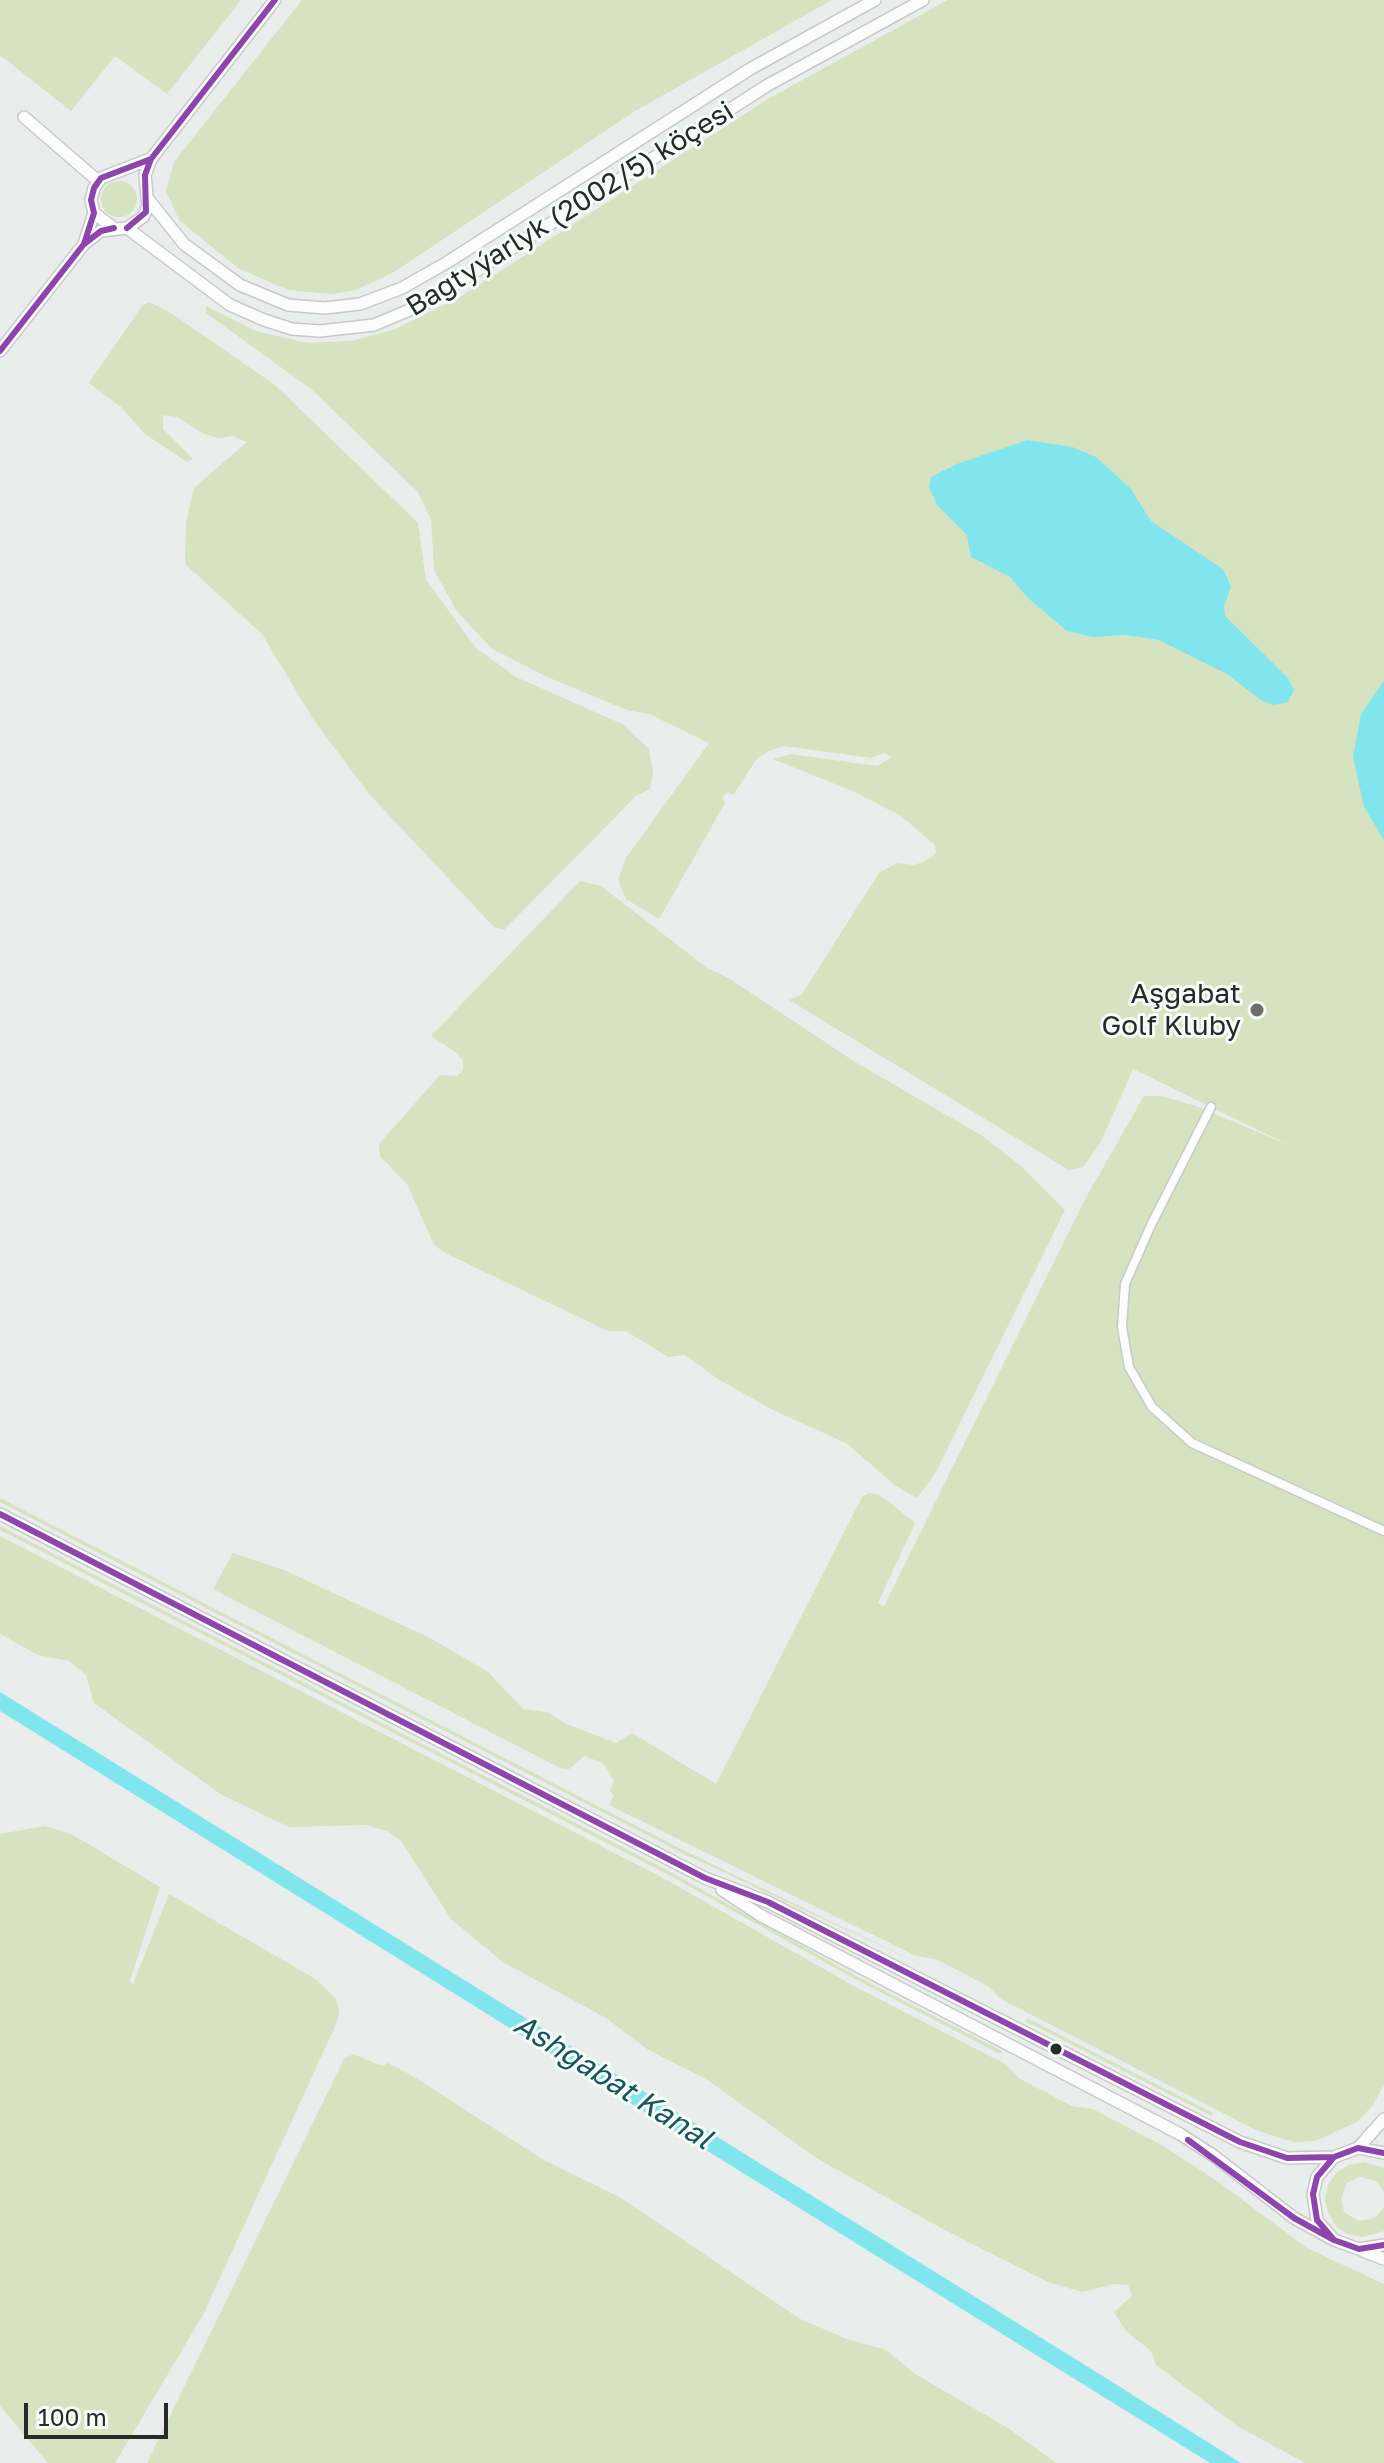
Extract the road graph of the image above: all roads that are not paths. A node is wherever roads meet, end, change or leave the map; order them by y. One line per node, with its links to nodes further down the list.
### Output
1 (275, 0): 5 (main road)
2 (875, 0): 8 (main road, Bagtyýarlyk (2002/5) köçesi)
3 (923, 0): 10 (main road, Bagtyýarlyk (2002/5) köçesi)
4 (24, 117): 7 (main road)
5 (151, 159): 6 (main road); 8 (main road)
6 (119, 171): 7 (main road); 8 (main road)
7 (98, 181): 9 (main road)
8 (147, 193): 10 (main road)
9 (94, 213): 10 (main road); 11 (main road)
10 (120, 228): 11 (main road)
11 (84, 244): 12 (main road)
12 (0, 351)
13 (1211, 1107): 15 (street)
14 (0, 1514): 16 (main road)
15 (1384, 1531)
16 (705, 1878): 20 (main road); 21 (main road)
17 (1384, 2119): 18 (main road)
18 (1358, 2148): 19 (main road); 20 (main road)
19 (1384, 2153)
20 (1334, 2157): 21 (main road)
21 (1334, 2240): 23 (main road)
22 (1384, 2245): 23 (main road)
23 (1359, 2249): 24 (main road)
24 (1384, 2259)

